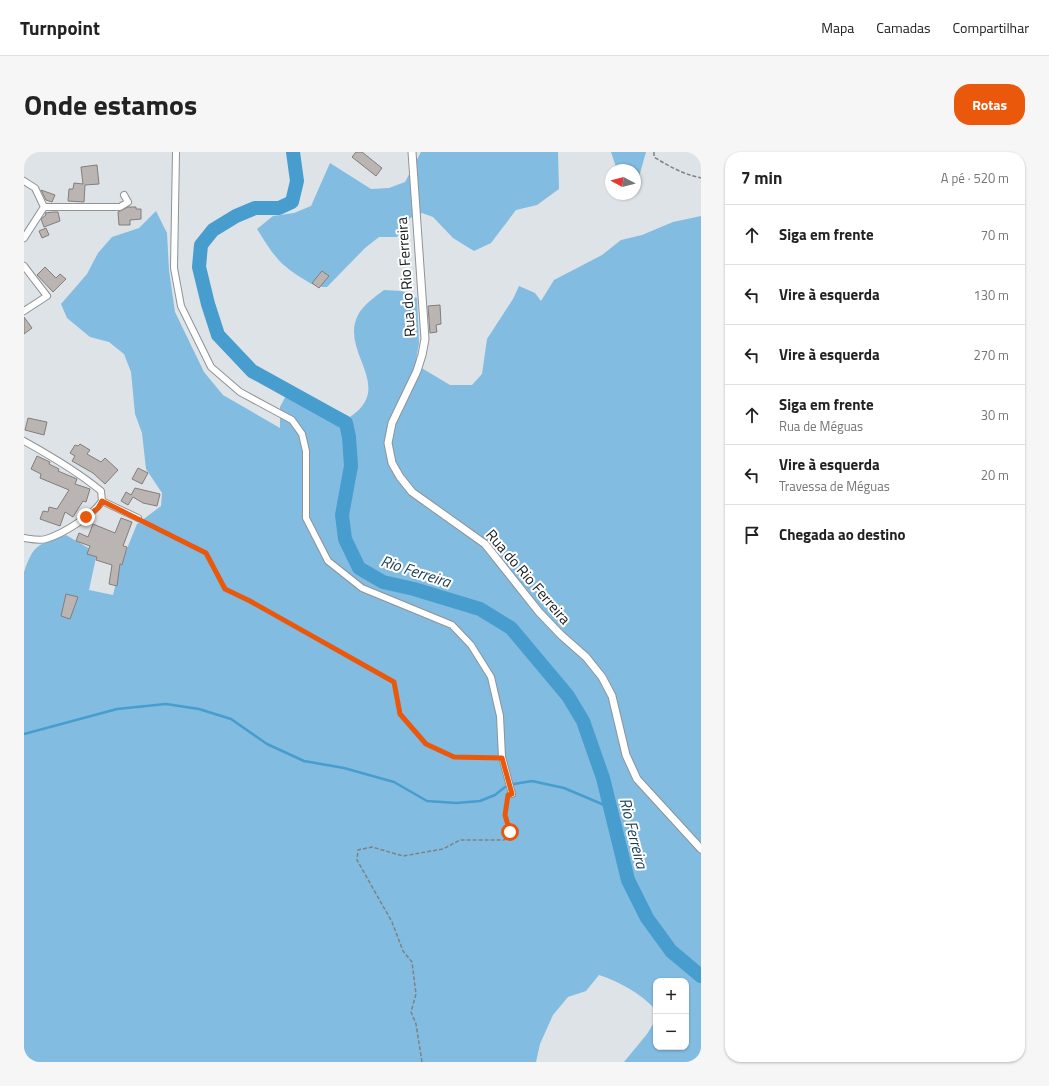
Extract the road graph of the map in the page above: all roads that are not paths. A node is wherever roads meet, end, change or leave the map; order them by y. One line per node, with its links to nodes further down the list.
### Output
1 (176, 152): 13 (street)
2 (412, 152): 14 (street, Rua do Rio Ferreira)
3 (24, 181): 5 (street)
4 (124, 195): 5 (street)
5 (44, 207): 6 (street)
6 (24, 238)
7 (24, 266): 8 (street)
8 (24, 312)
9 (24, 441): 10 (street)
10 (102, 501): 11 (street); 12 (street)
11 (138, 518)
12 (24, 538)
13 (512, 794)
14 (701, 849)

